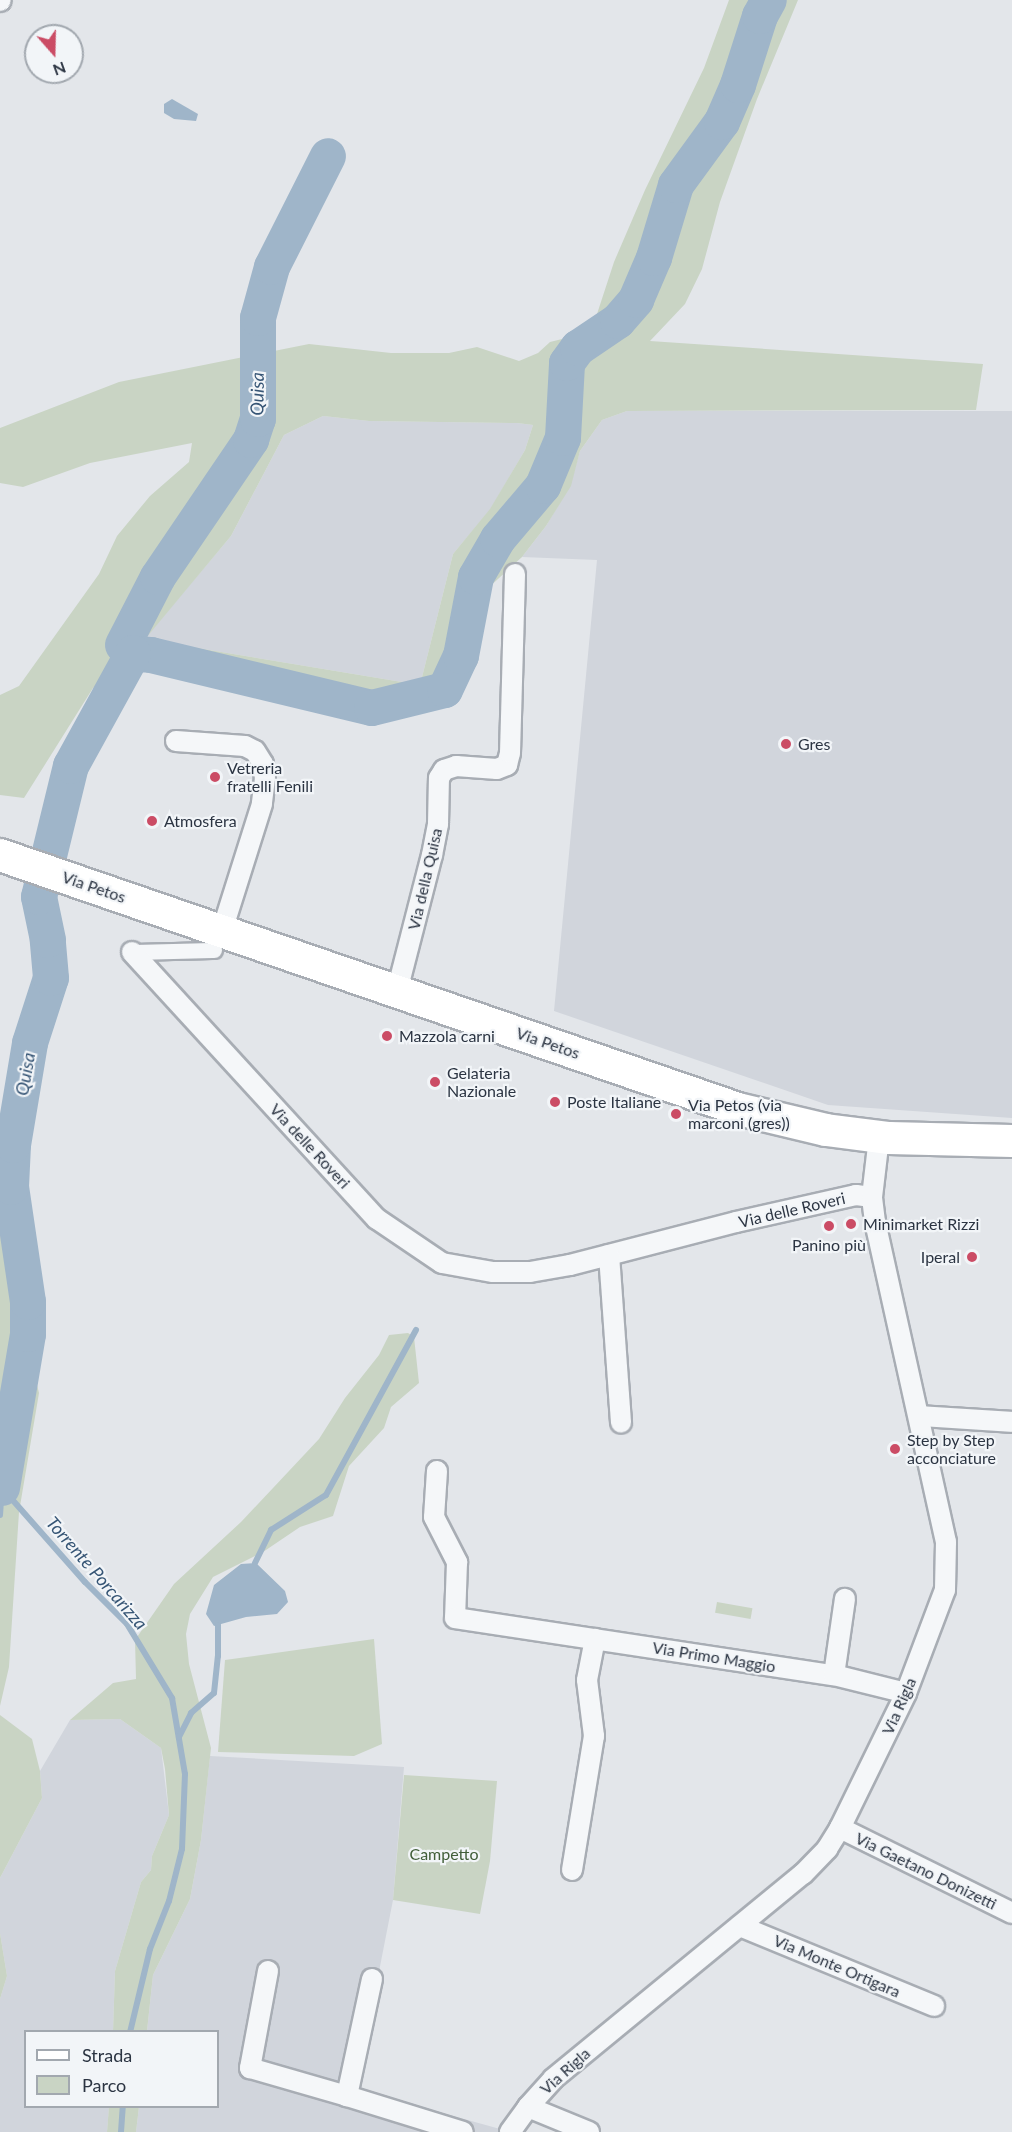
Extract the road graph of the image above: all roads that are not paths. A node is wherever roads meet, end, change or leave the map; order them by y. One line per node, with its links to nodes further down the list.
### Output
1 (514, 574): 6 (street, Via della Quisa)
2 (176, 741): 4 (street)
3 (8, 857): 4 (main road, Via Petos)
4 (218, 941): 5 (street, Via delle Roveri); 6 (main road, Via Petos)
5 (132, 952): 10 (street, Via delle Roveri)
6 (397, 991): 7 (main road, Via Petos)
7 (879, 1137): 8 (main road, Via Petos); 9 (street, Via Rigla)
8 (1012, 1142)
9 (872, 1197): 10 (street, Via delle Roveri); 11 (street, Via Rigla)
10 (609, 1255): 13 (street)
11 (920, 1416): 12 (street); 18 (street, Via Rigla)
12 (1012, 1422)
13 (621, 1424)
14 (437, 1471): 16 (street, Via Primo Maggio)
15 (845, 1599): 17 (street)
16 (595, 1639): 17 (street, Via Primo Maggio); 20 (street)
17 (834, 1675): 18 (street, Via Primo Maggio)
18 (906, 1693): 19 (street, Via Rigla)
19 (840, 1828): 21 (street, Via Gaetano Donizetti); 22 (street, Via Rigla)
20 (572, 1869)
21 (1012, 1913)
22 (740, 1926): 25 (street, Via Monte Ortigara); 27 (street, Via Rigla)
23 (268, 1971): 26 (street)
24 (372, 1978): 26 (street)
25 (934, 2007)
26 (347, 2096): 28 (street)
27 (528, 2107): 29 (street, Via Rigla); 30 (street)
28 (463, 2132)
29 (510, 2132)
30 (589, 2132)

